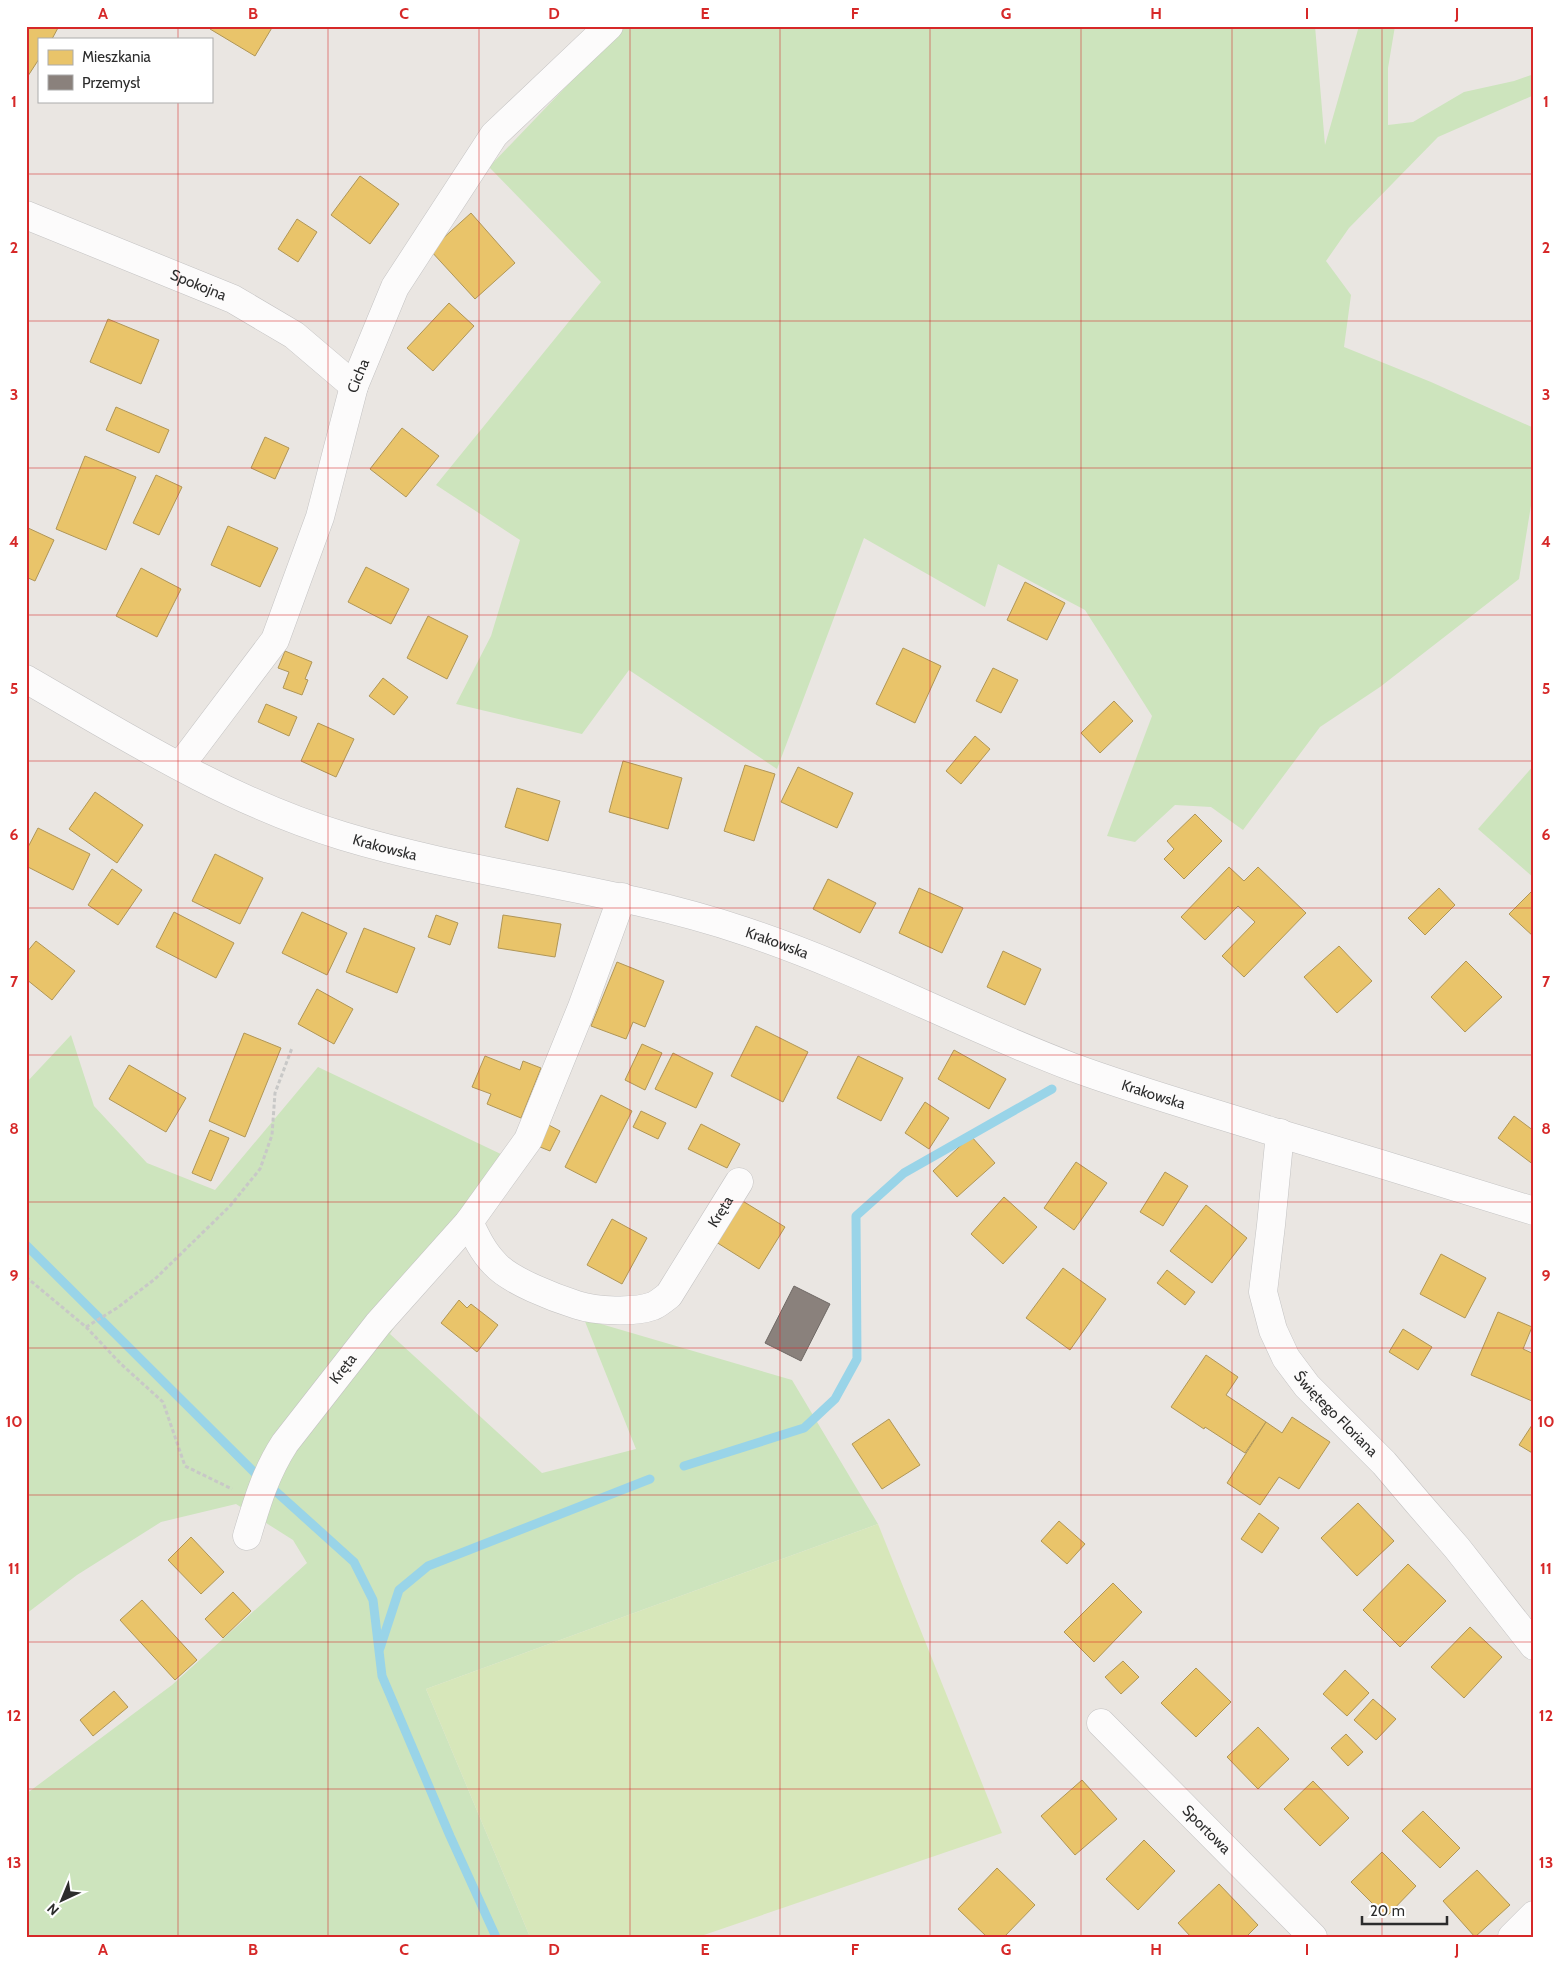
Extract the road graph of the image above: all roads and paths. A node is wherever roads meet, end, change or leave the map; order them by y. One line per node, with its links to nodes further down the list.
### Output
1 (609, 26): 3 (street, Cicha)
2 (26, 215): 3 (street, Spokojna)
3 (354, 386): 5 (street, Cicha)
4 (26, 679): 5 (street, Krakowska)
5 (180, 766): 6 (street, Krakowska)
6 (622, 898): 8 (street, Krakowska); 11 (street, Kręta)
7 (292, 1048): 13 (path)
8 (1280, 1133): 10 (street, Krakowska); 16 (street, Świętego Floriana)
9 (739, 1182): 11 (street, Kręta)
10 (1534, 1212)
11 (469, 1222): 14 (street, Kręta)
12 (26, 1277): 13 (path)
13 (86, 1327): 14 (path)
14 (258, 1499): 15 (street, Kręta)
15 (247, 1536)
16 (1534, 1646)
17 (1101, 1722): 19 (street, Sportowa)
18 (1534, 1915): 20 (street)
19 (1313, 1937)
20 (1512, 1937)

